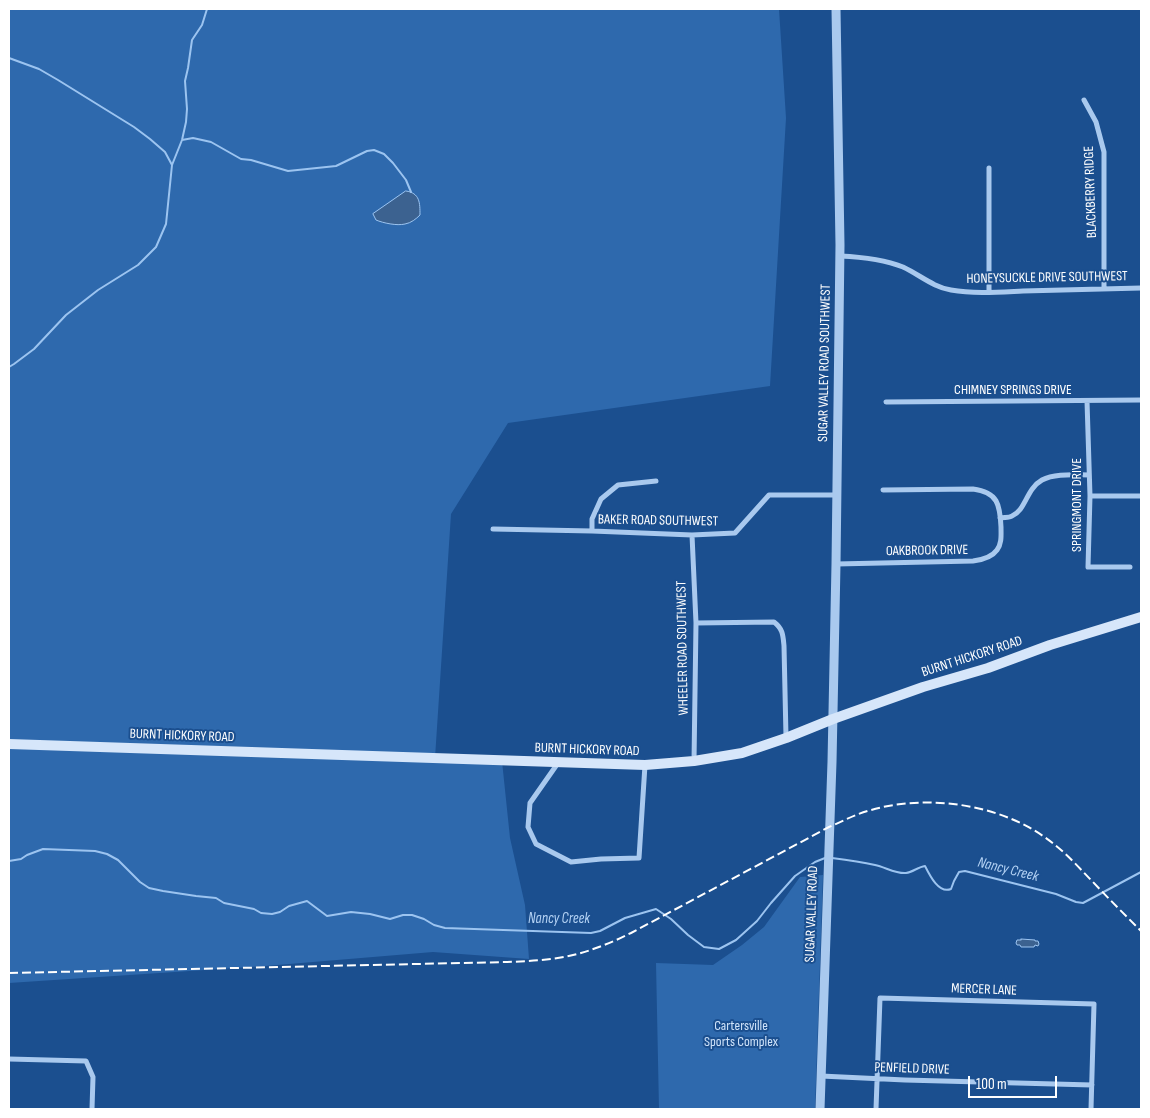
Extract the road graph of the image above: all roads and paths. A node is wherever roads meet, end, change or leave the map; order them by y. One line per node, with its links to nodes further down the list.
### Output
1 (836, 9): 4 (street, SUGAR VALLEY ROAD SOUTHWEST)
2 (1084, 100): 6 (street, BLACKBERRY RIDGE)
3 (989, 168): 7 (street)
4 (840, 256): 7 (street, HONEYSUCKLE DRIVE SOUTHWEST); 14 (street, SUGAR VALLEY ROAD SOUTHWEST)
5 (1141, 288): 6 (street, HONEYSUCKLE DRIVE SOUTHWEST)
6 (1104, 289): 7 (street, HONEYSUCKLE DRIVE SOUTHWEST)
7 (989, 292)
8 (1141, 400): 9 (street, CHIMNEY SPRINGS DRIVE)
9 (1087, 401): 10 (street, CHIMNEY SPRINGS DRIVE); 11 (street, SPRINGMONT DRIVE)
10 (886, 402)
11 (1089, 475): 15 (street, SPRINGMONT DRIVE); 17 (street)
12 (656, 482): 19 (street)
13 (883, 490): 17 (street, OAKBROOK DRIVE)
14 (836, 495): 20 (street, BAKER ROAD SOUTHWEST); 21 (street, SUGAR VALLEY ROAD SOUTHWEST)
15 (1090, 496): 16 (street); 22 (street, SPRINGMONT DRIVE)
16 (1141, 496)
17 (1000, 518): 21 (street, OAKBROOK DRIVE)
18 (493, 529): 19 (street, BAKER ROAD SOUTHWEST)
19 (592, 531): 20 (street, BAKER ROAD SOUTHWEST)
20 (692, 535): 24 (street, WHEELER ROAD SOUTHWEST)
21 (836, 564): 25 (street, SUGAR VALLEY ROAD SOUTHWEST)
22 (1130, 567)
23 (1141, 617): 25 (main road, BURNT HICKORY ROAD)
24 (696, 623): 26 (street); 28 (street, WHEELER ROAD SOUTHWEST)
25 (833, 719): 26 (main road, BURNT HICKORY ROAD); 32 (street, SUGAR VALLEY ROAD)
26 (786, 738): 28 (main road, BURNT HICKORY ROAD)
27 (9, 744): 29 (main road, BURNT HICKORY ROAD)
28 (694, 761): 30 (main road, BURNT HICKORY ROAD)
29 (559, 763): 30 (main road, BURNT HICKORY ROAD); 30 (street)
30 (645, 765)
31 (9, 1059): 35 (street)
32 (821, 1076): 33 (street, PENFIELD DRIVE); 36 (street, SUGAR VALLEY ROAD)
33 (877, 1079): 34 (street, PENFIELD DRIVE); 34 (street, MERCER LANE); 37 (street, MERCER LANE)
34 (1092, 1085): 38 (street, MERCER LANE)
35 (92, 1109)
36 (820, 1109)
37 (876, 1109)
38 (1092, 1109)

